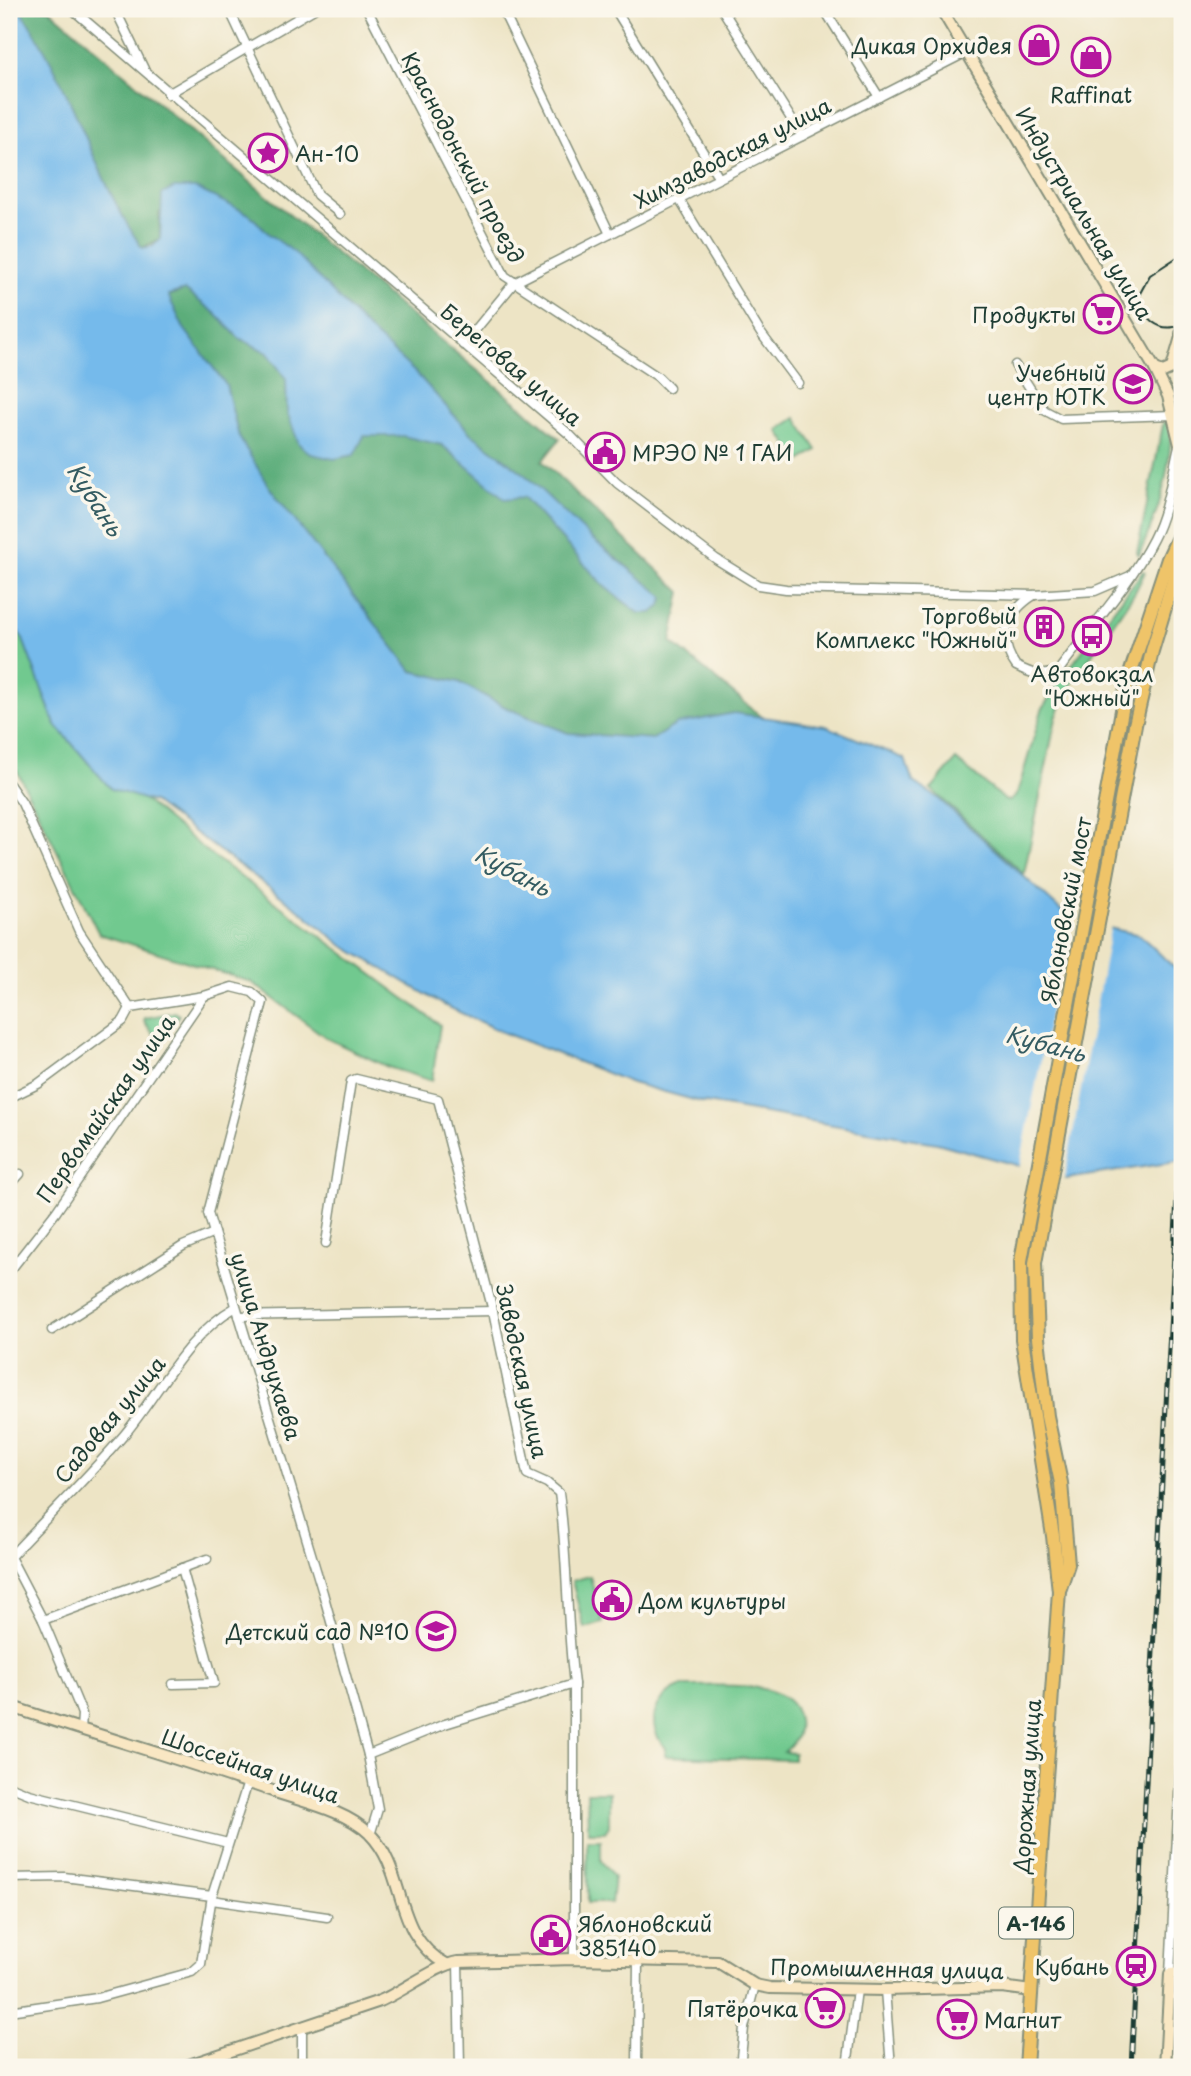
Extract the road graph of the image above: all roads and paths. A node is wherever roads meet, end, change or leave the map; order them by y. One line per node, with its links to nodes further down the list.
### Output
1 (72, 9): 13 (street, Береговая улица)
2 (115, 9): 13 (street)
3 (229, 9): 11 (street)
4 (314, 9): 11 (street)
5 (367, 9): 21 (street, Краснодонский проезд)
6 (502, 9): 20 (street)
7 (614, 9): 17 (street)
8 (722, 9): 16 (street)
9 (824, 9): 15 (street)
10 (941, 9): 12 (main road, Индустриальная улица)
11 (246, 48): 14 (street); 19 (street)
12 (967, 52): 15 (street, Химзаводская улица); 26 (main road, Индустриальная улица)
13 (147, 75): 14 (street, Береговая улица)
14 (168, 94): 23 (street, Береговая улица)
15 (879, 97): 16 (street, Химзаводская улица)
16 (802, 136): 17 (street, Химзаводская улица)
17 (719, 178): 18 (street, Химзаводская улица)
18 (679, 199): 20 (street, Химзаводская улица); 27 (street)
19 (340, 214)
20 (610, 234): 21 (street, Химзаводская улица)
21 (514, 284): 23 (street, Химзаводская улица); 28 (street)
22 (1182, 334): 24 (main road); 26 (main road)
23 (463, 345): 35 (street, Береговая улица)
24 (1182, 348)
25 (1015, 365): 29 (street)
26 (1155, 369): 29 (main road, Индустриальная улица)
27 (798, 383)
28 (669, 388)
29 (1178, 412): 30 (main road, Индустриальная улица)
30 (1181, 449): 33 (street)
31 (1182, 529): 51 (main road, Яблоновский мост)
32 (1182, 551): 50 (main road, Яблоновский мост)
33 (1130, 576): 34 (street, Береговая улица); 36 (street)
34 (1086, 591): 35 (street, Береговая улица); 36 (street)
35 (1034, 596): 36 (street)
36 (1102, 611)
37 (9, 784): 39 (street)
38 (204, 996): 39 (street, улица Андрухаева); 43 (street, улица Андрухаева); 45 (street, Первомайская улица)
39 (130, 1009): 40 (street)
40 (9, 1098)
41 (20, 1174): 42 (street)
42 (9, 1186)
43 (214, 1233): 46 (street, улица Андрухаева); 49 (street)
44 (326, 1243): 47 (street, Заводская улица)
45 (9, 1272)
46 (236, 1307): 48 (street, улица Андрухаева); 52 (street, Садовая улица)
47 (494, 1311): 48 (street); 58 (street, Заводская улица)
48 (239, 1316): 62 (street, улица Андрухаева)
49 (52, 1330)
50 (1038, 1338): 55 (main road, Дорожная улица)
51 (1022, 1339): 55 (main road, Дорожная улица)
52 (9, 1556): 56 (street)
53 (207, 1559): 54 (street)
54 (182, 1567): 56 (street); 57 (street)
55 (1059, 1591): 78 (main road, Дорожная улица / А-146)
56 (43, 1620): 60 (street)
57 (173, 1684)
58 (574, 1684): 62 (street); 70 (street, Заводская улица)
59 (9, 1706): 60 (main road, Шоссейная улица)
60 (81, 1730): 63 (main road, Шоссейная улица)
61 (1182, 1735): 74 (street)
62 (368, 1755): 65 (street, улица Андрухаева)
63 (248, 1782): 65 (main road, Шоссейная улица); 66 (street)
64 (9, 1786): 66 (street)
65 (370, 1835): 72 (main road, Шоссейная улица)
66 (228, 1843): 68 (street)
67 (9, 1878): 68 (street)
68 (212, 1898): 69 (street); 79 (street)
69 (327, 1917)
70 (574, 1959): 71 (main road, Промышленная улица); 72 (main road, Промышленная улица)
71 (638, 1960): 75 (main road, Промышленная улица); 84 (street)
72 (452, 1963): 80 (main road); 83 (street)
73 (1182, 1973): 74 (main road)
74 (1170, 1974): 89 (main road)
75 (755, 1985): 76 (main road, Промышленная улица); 85 (street)
76 (857, 1990): 77 (main road, Промышленная улица); 86 (street)
77 (884, 1990): 78 (main road, Промышленная улица); 87 (street)
78 (1031, 1991): 88 (main road, Дорожная улица / А-146)
79 (9, 2011)
80 (302, 2028): 81 (main road); 82 (street)
81 (183, 2067)
82 (302, 2067)
83 (460, 2067)
84 (638, 2067)
85 (740, 2067)
86 (847, 2067)
87 (891, 2067)
88 (1026, 2067)
89 (1165, 2067)

